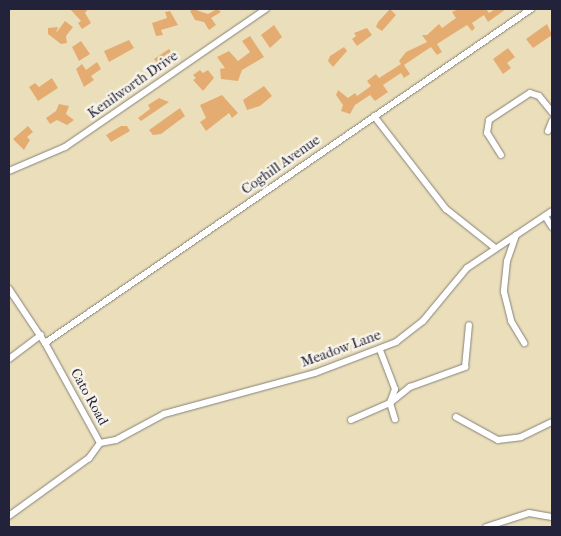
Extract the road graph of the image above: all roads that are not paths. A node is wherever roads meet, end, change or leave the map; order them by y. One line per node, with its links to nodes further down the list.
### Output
1 (266, 9): 8 (street, Kenilworth Drive)
2 (531, 9): 4 (street, Coghill Avenue)
3 (552, 112): 7 (street)
4 (374, 116): 13 (street); 18 (street, Coghill Avenue)
5 (552, 121): 6 (street)
6 (548, 131)
7 (501, 155)
8 (9, 171)
9 (552, 211): 10 (street, Meadow Lane)
10 (545, 216): 11 (street); 12 (street, Meadow Lane)
11 (552, 227)
12 (517, 235): 13 (street, Meadow Lane); 17 (street)
13 (495, 248): 19 (street, Meadow Lane)
14 (9, 289): 16 (street, Cato Road)
15 (469, 325): 21 (street)
16 (40, 335): 18 (street, Cato Road); 20 (street)
17 (524, 342)
18 (46, 343): 26 (street, Cato Road)
19 (380, 350): 21 (street); 26 (street, Meadow Lane)
20 (9, 359)
21 (390, 403): 23 (street); 24 (street)
22 (456, 417): 25 (street)
23 (351, 420)
24 (395, 420)
25 (552, 422)
26 (100, 443): 27 (street, Cato Road)
27 (9, 516)
28 (552, 517): 29 (street)
29 (486, 527)

